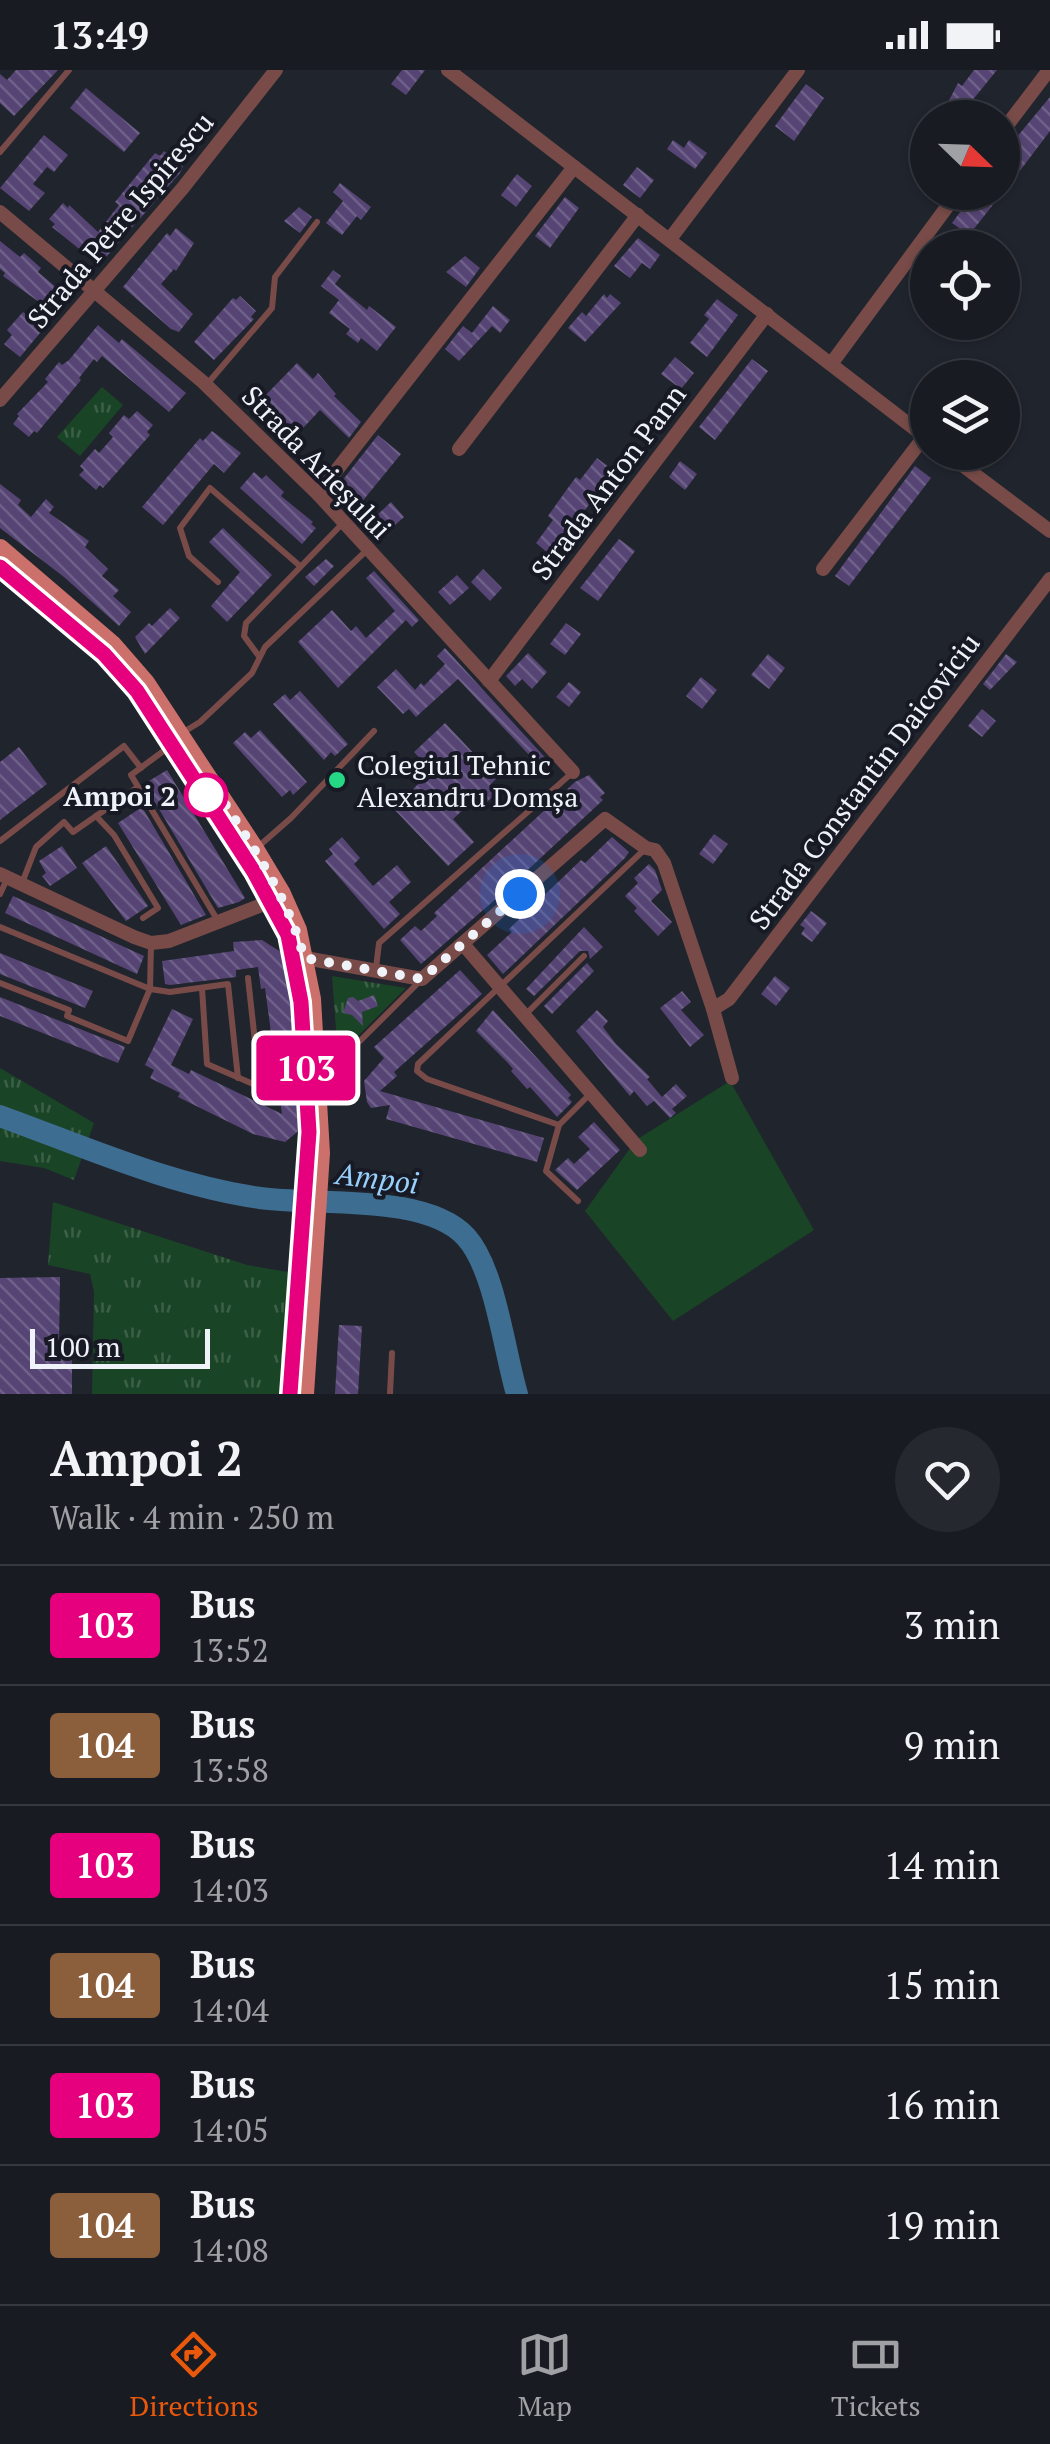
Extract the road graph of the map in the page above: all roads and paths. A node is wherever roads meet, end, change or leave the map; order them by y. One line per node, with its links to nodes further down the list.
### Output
1 (69, 70): 7 (lane)
2 (276, 70): 14 (street, Strada Petre Ispirescu)
3 (448, 70): 8 (street)
4 (798, 70): 13 (street)
5 (1049, 70): 6 (street)
6 (1020, 108)
7 (0, 152)
8 (574, 167): 11 (street); 23 (street)
9 (945, 210): 16 (street)
10 (0, 212): 14 (street, Strada Arieșului)
11 (638, 216): 13 (street); 20 (street)
12 (317, 222): 17 (lane)
13 (670, 239): 15 (street)
14 (94, 290): 17 (street, Strada Arieșului); 18 (street, Strada Petre Ispirescu)
15 (767, 314): 16 (street); 34 (street, Strada Anton Pann)
16 (831, 364): 19 (street)
17 (206, 385): 23 (street, Strada Arieșului)
18 (0, 400)
19 (910, 426)
20 (459, 449)
21 (910, 458): 30 (street)
22 (969, 470): 25 (street)
23 (318, 494): 24 (street, Strada Arieșului)
24 (344, 522): 27 (street, Strada Arieșului); 28 (lane)
25 (1050, 531)
26 (0, 549): 36 (main road)
27 (368, 549): 33 (lane); 34 (street, Strada Arieșului)
28 (300, 566): 32 (lane); 33 (lane)
29 (0, 567): 36 (main road)
30 (823, 569)
31 (1050, 579): 61 (street, Strada Constantin Daicoviciu)
32 (218, 582)
33 (258, 656): 36 (lane)
34 (489, 681): 38 (street, Strada Arieșului)
35 (374, 731): 43 (lane)
36 (177, 739): 37 (lane); 43 (main road); 46 (main road)
37 (141, 768): 39 (lane); 41 (lane)
38 (572, 772): 54 (lane)
39 (138, 787): 40 (lane); 48 (lane)
40 (96, 816): 44 (lane); 47 (lane)
41 (0, 841)
42 (646, 848): 51 (street); 59 (lane); 61 (street)
43 (254, 850): 53 (main road)
44 (10, 878): 45 (lane); 50 (street)
45 (0, 894)
46 (272, 901): 48 (street); 69 (main road)
47 (143, 918)
48 (219, 922): 50 (street)
49 (0, 927): 60 (lane)
50 (152, 942): 60 (lane)
51 (462, 944): 56 (street); 59 (street)
52 (584, 956): 62 (lane)
53 (304, 958): 54 (street); 69 (main road)
54 (375, 971): 56 (street)
55 (248, 978): 64 (lane)
56 (422, 979): 63 (lane)
57 (0, 983): 60 (lane)
58 (202, 988): 60 (lane); 64 (lane); 64 (lane)
59 (500, 988): 62 (street); 67 (lane)
60 (150, 989)
61 (713, 1009): 65 (street)
62 (524, 1016): 66 (street)
63 (360, 1041)
64 (238, 1078)
65 (732, 1078)
66 (592, 1093): 67 (lane); 68 (street)
67 (559, 1125): 70 (lane)
68 (640, 1150)
69 (314, 1153): 71 (main road)
70 (578, 1202)
71 (306, 1272): 73 (main road); 74 (main road)
72 (392, 1353): 75 (lane)
73 (290, 1394)
74 (304, 1394)
75 (390, 1394)

